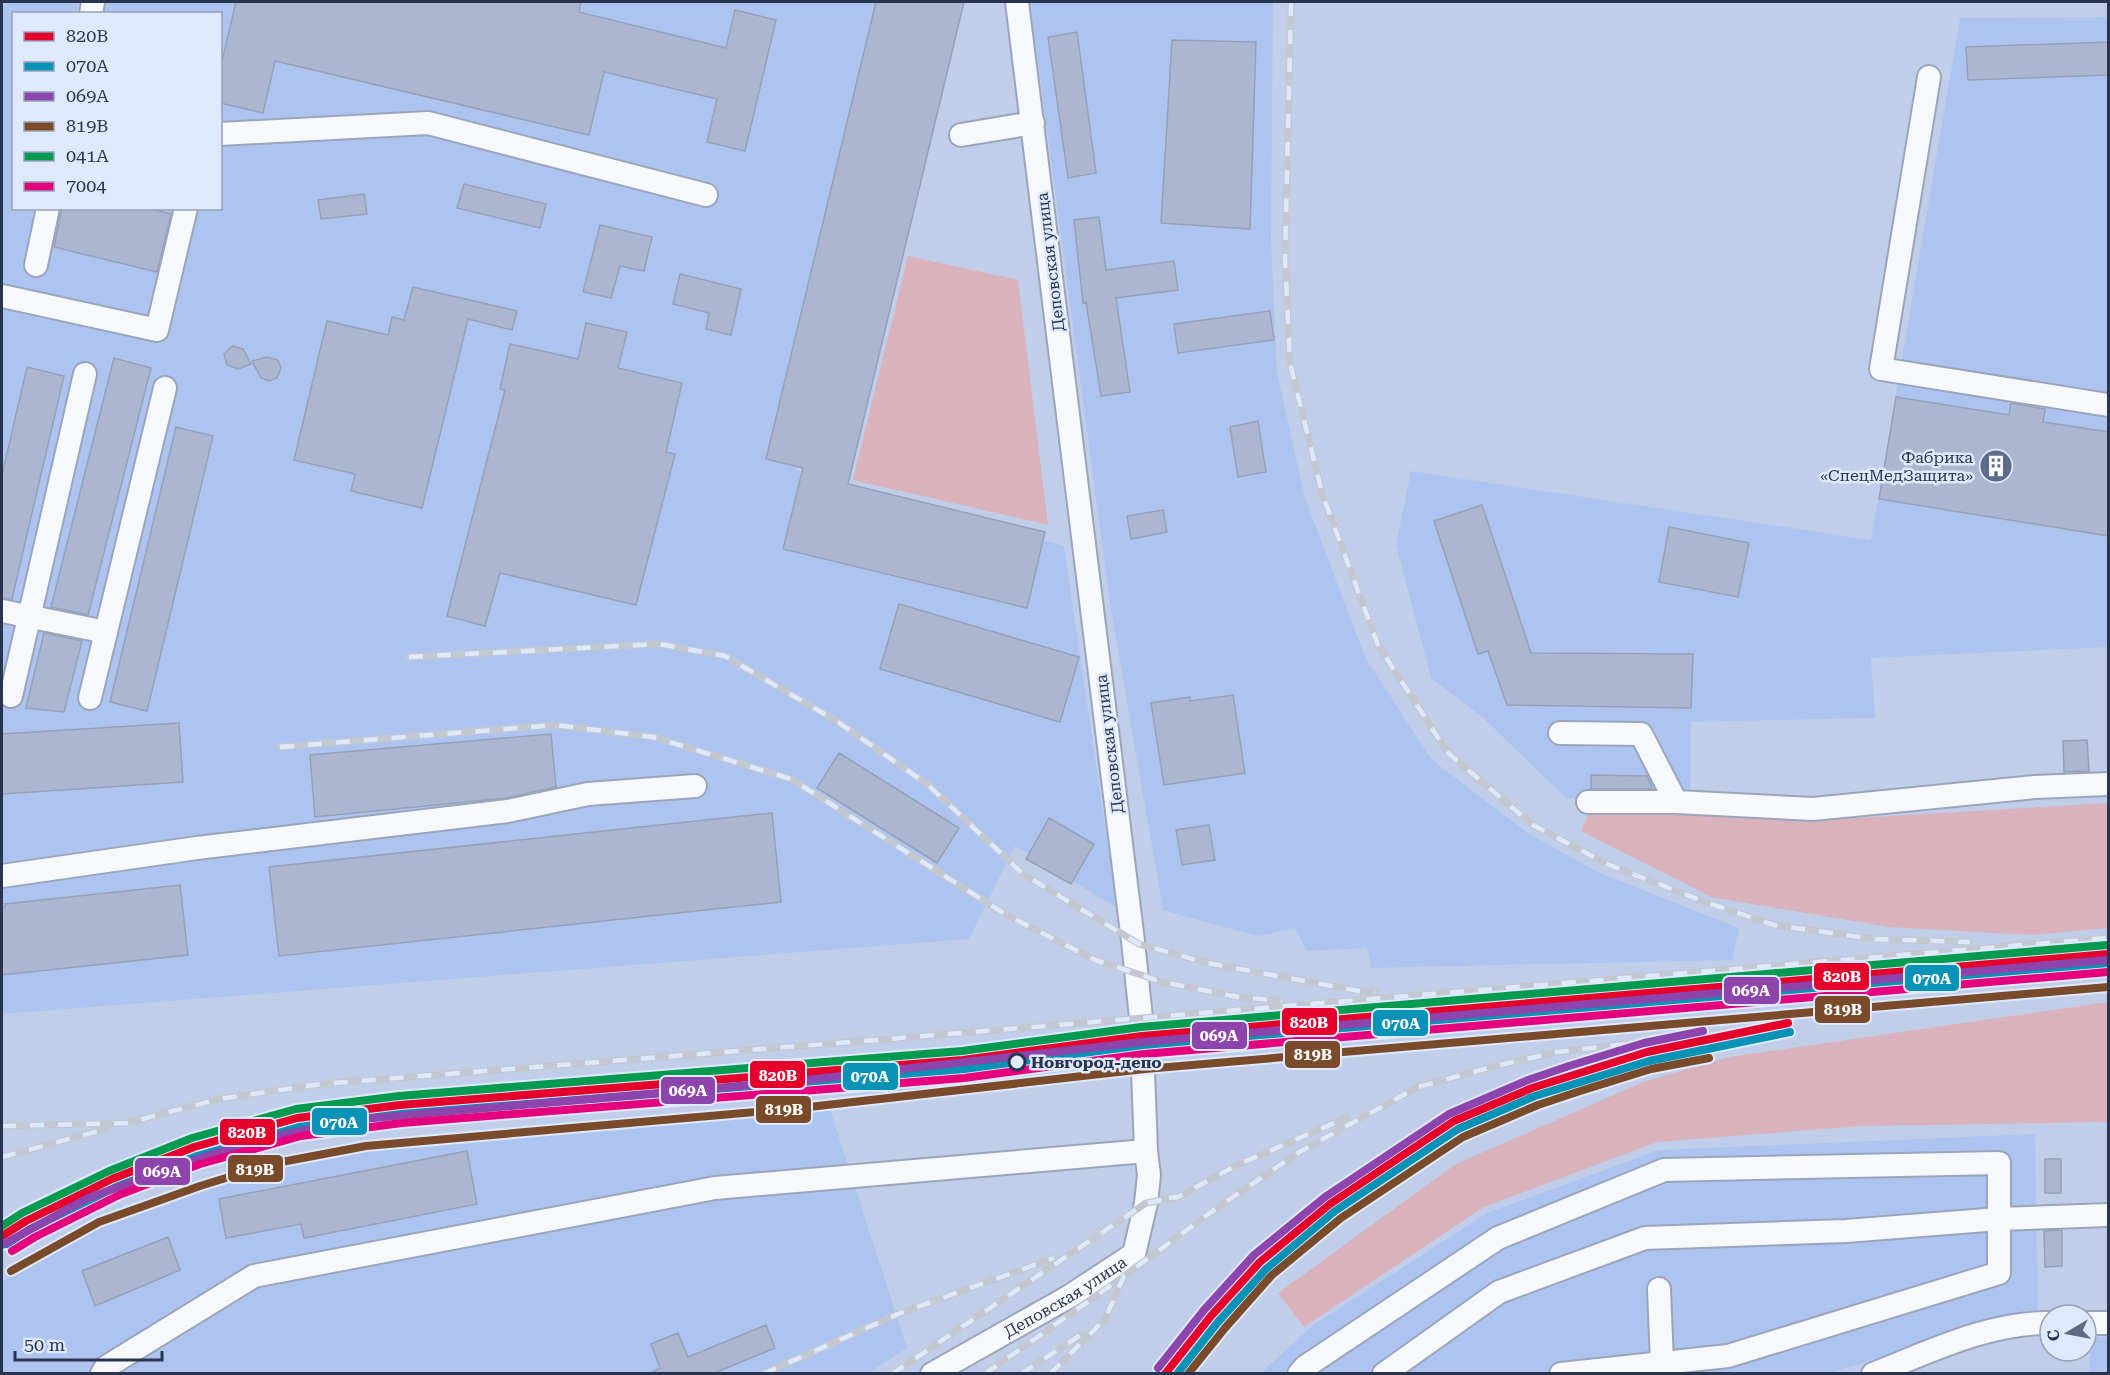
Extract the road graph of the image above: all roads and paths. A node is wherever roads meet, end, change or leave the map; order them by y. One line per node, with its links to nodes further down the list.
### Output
1 (1017, 2): 3 (street, Деповская улица)
2 (1929, 77): 13 (street)
3 (1033, 123): 5 (street); 25 (street, Деповская улица)
4 (222, 134): 6 (street)
5 (961, 135)
6 (706, 195)
7 (48, 210): 9 (street)
8 (186, 210): 10 (street)
9 (36, 265)
10 (2, 296)
11 (86, 374): 15 (street)
12 (165, 388): 16 (street)
13 (2109, 405)
14 (2, 611): 15 (street)
15 (30, 616): 16 (street); 17 (street)
16 (106, 632): 18 (street)
17 (11, 696)
18 (90, 698)
19 (1560, 733): 23 (street)
20 (2109, 784): 23 (street)
21 (695, 786): 24 (street)
22 (1588, 802): 23 (street)
23 (1676, 802)
24 (2, 876)
25 (1146, 1151): 34 (street); 35 (street, Деповская улица)
26 (2109, 1215): 27 (street)
27 (1999, 1219): 31 (street); 32 (street); 36 (street)
28 (1659, 1289): 31 (street)
29 (2038, 1322): 30 (street)
30 (1968, 1337): 33 (street); 38 (street)
31 (1662, 1363): 37 (street)
32 (1305, 1371)
33 (1924, 1372)
34 (102, 1374)
35 (932, 1374)
36 (1384, 1374)
37 (1562, 1374)
38 (1873, 1374)

